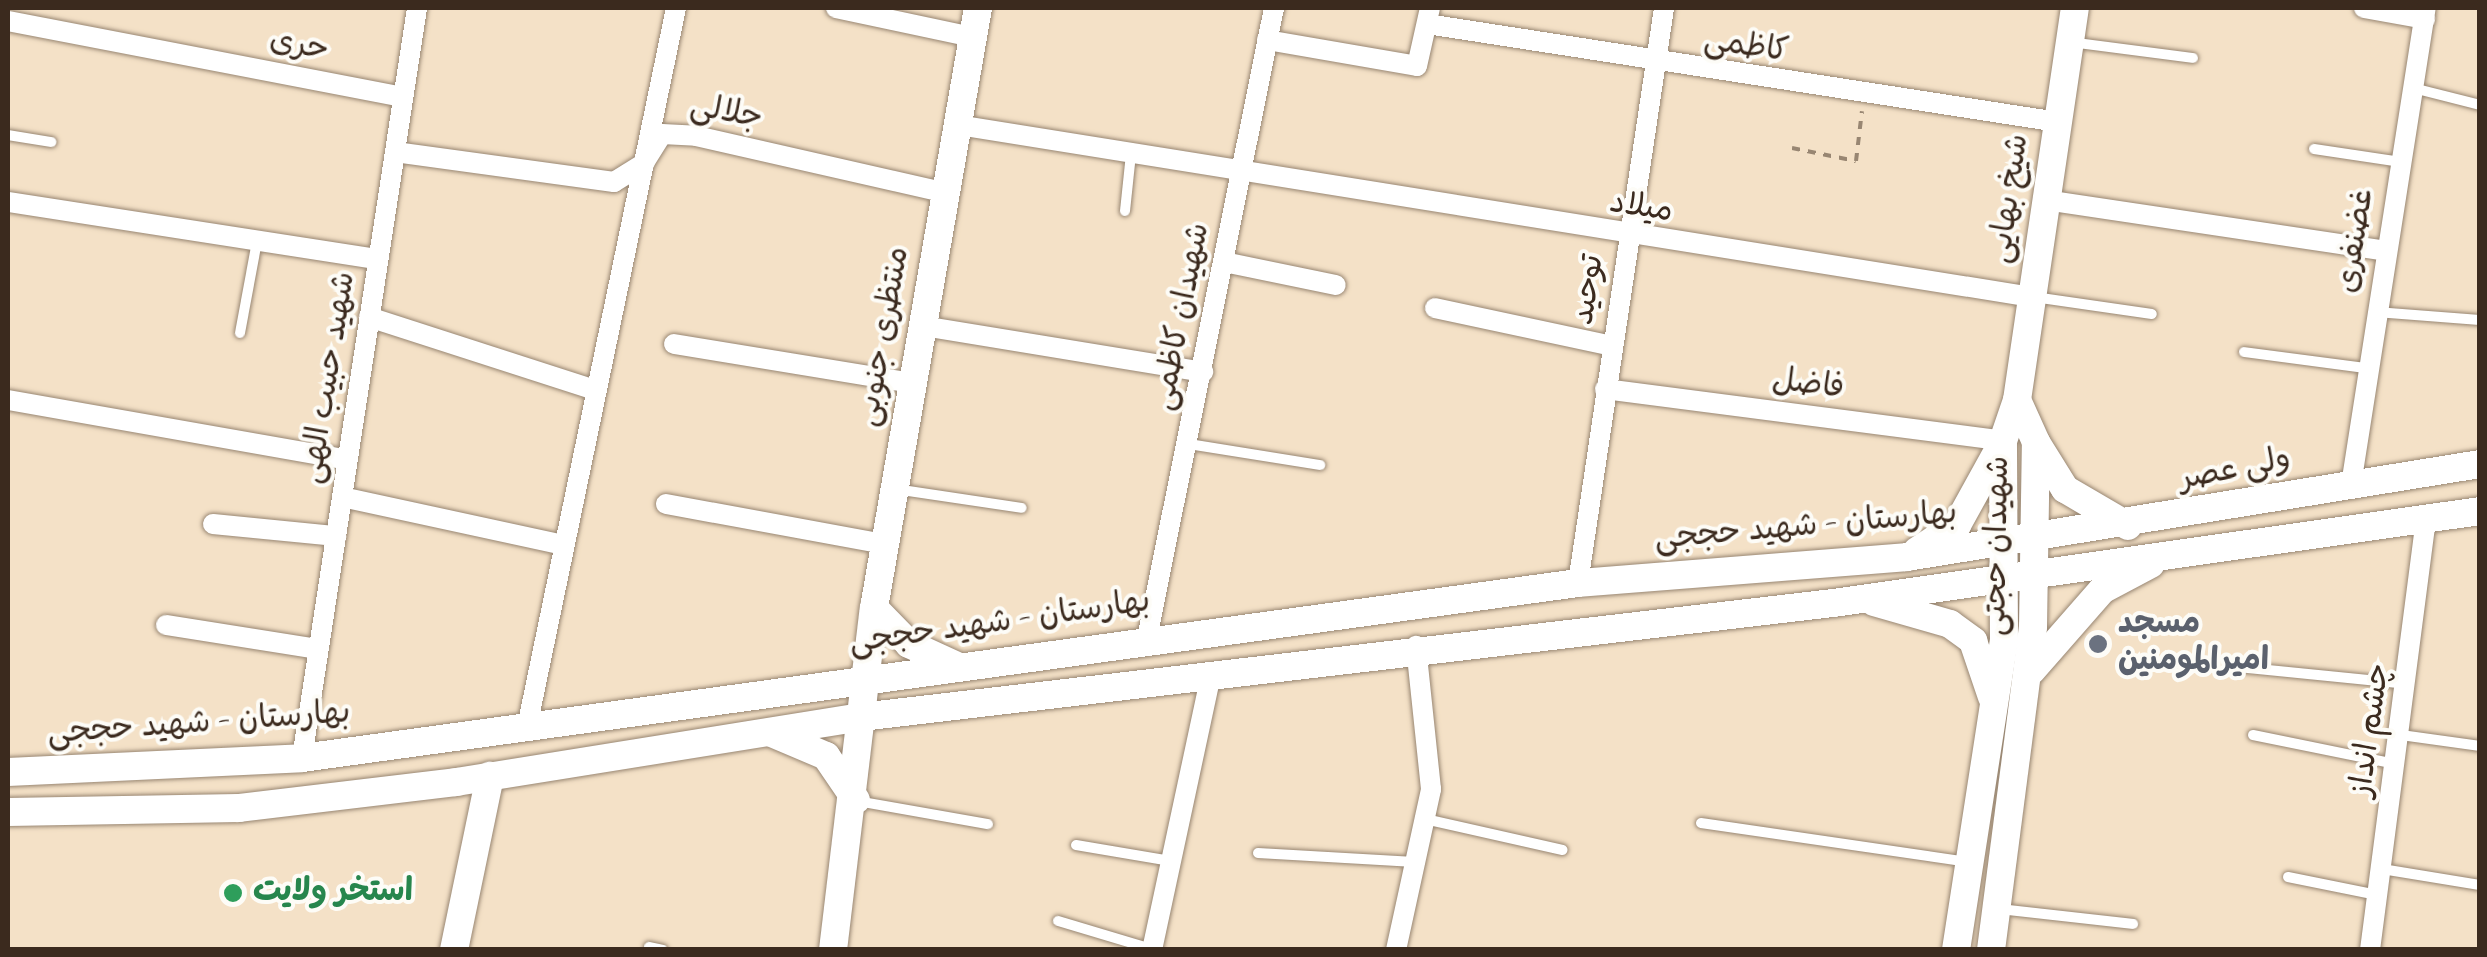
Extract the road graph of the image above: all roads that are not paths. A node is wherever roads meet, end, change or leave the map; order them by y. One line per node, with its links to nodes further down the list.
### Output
1 (417, 8): 18 (street, شهید حبیب الهی)
2 (676, 8): 28 (street)
3 (836, 8): 12 (street)
4 (978, 8): 12 (main road, منتظری جنوبی)
5 (1274, 8): 13 (street, شهیدان کاظمی)
6 (1664, 8): 16 (street, توحید)
7 (2074, 8): 14 (main road, شیخ بهایی)
8 (2364, 8): 9 (street)
9 (2426, 13): 17 (street, غضنفری)
10 (1429, 16): 13 (street); 16 (street, کاظمی)
11 (8, 21): 18 (street, حری)
12 (973, 37): 21 (main road, منتظری جنوبی)
13 (1267, 40): 29 (street, شهیدان کاظمی)
14 (2070, 42): 15 (lane); 20 (main road, شیخ بهایی)
15 (2193, 58)
16 (1655, 66): 20 (street, کاظمی); 34 (street, توحید)
17 (2413, 88): 19 (lane); 27 (street, غضنفری)
18 (403, 97): 25 (street, شهید حبیب الهی)
19 (2480, 105)
20 (2058, 122): 31 (main road, شیخ بهایی)
21 (958, 126): 26 (street, میلاد); 30 (main road, منتظری جنوبی)
22 (8, 135): 23 (lane)
23 (51, 142)
24 (2314, 150): 27 (lane)
25 (395, 152): 28 (street, جلالی); 37 (street, شهید حبیب الهی)
26 (1131, 154): 29 (street, میلاد); 33 (lane)
27 (2400, 162): 36 (street, غضنفری)
28 (644, 163): 30 (street, جلالی); 54 (street)
29 (1242, 172): 34 (street, میلاد); 38 (street, شهیدان کاظمی)
30 (946, 193): 46 (main road, منتظری جنوبی)
31 (2046, 200): 36 (street); 40 (main road, شیخ بهایی)
32 (8, 202): 35 (street)
33 (1125, 211)
34 (1628, 238): 40 (street, میلاد); 49 (street, توحید)
35 (257, 240): 37 (street); 47 (lane)
36 (2386, 251): 42 (street, غضنفری)
37 (378, 259): 44 (street, شهید حبیب الهی)
38 (1224, 262): 39 (street); 52 (street, شهیدان کاظمی)
39 (1336, 285)
40 (2032, 296): 43 (lane); 57 (main road, شیخ بهایی)
41 (1435, 308): 49 (street)
42 (2376, 312): 45 (lane); 51 (street, غضنفری)
43 (2152, 314)
44 (370, 317): 54 (street); 61 (street, شهید حبیب الهی)
45 (2480, 320)
46 (923, 326): 52 (street); 53 (main road, منتظری جنوبی)
47 (240, 333)
48 (674, 344): 53 (street)
49 (1612, 346): 55 (street, توحید)
50 (2244, 352): 51 (lane)
51 (2366, 368): 64 (street, غضنفری)
52 (1203, 372): 60 (street, شهیدان کاظمی)
53 (913, 384): 65 (main road, منتظری جنوبی)
54 (592, 389): 75 (street)
55 (1605, 390): 58 (street, فاضل); 82 (street, توحید)
56 (8, 400): 61 (street)
57 (2017, 400): 58 (main road, شهیدان حجتی); 59 (main road, شهیدان حجتی)
58 (2003, 441): 77 (main road, شهیدان حجتی); 79 (main road)
59 (2036, 442): 72 (main road); 74 (main road, شهیدان حجتی)
60 (1189, 444): 63 (lane); 86 (street, شهیدان کاظمی)
61 (347, 460): 66 (street, شهید حبیب الهی)
62 (2480, 464): 64 (main road, ولی عصر)
63 (1320, 465)
64 (2351, 485): 72 (main road, ولی عصر)
65 (894, 489): 68 (lane); 76 (main road, منتظری جنوبی)
66 (342, 498): 73 (street, شهید حبیب الهی); 75 (street)
67 (666, 504): 76 (street)
68 (1022, 508)
69 (2480, 511): 70 (main road)
70 (2426, 518): 78 (main road); 94 (street, چشم انداز)
71 (213, 524): 73 (street)
72 (2130, 526): 74 (main road, ولی عصر)
73 (336, 536): 88 (street, شهید حبیب الهی)
74 (2035, 539): 77 (main road, ولی عصر); 80 (main road, شهیدان حجتی)
75 (560, 544): 97 (street)
76 (885, 544): 84 (main road, منتظری جنوبی)
77 (2003, 544): 79 (main road, بهارستان - شهید حججی); 81 (main road, شهیدان حجتی)
78 (2171, 555): 80 (main road); 91 (main road)
79 (1907, 558): 82 (main road, بهارستان - شهید حججی)
80 (2036, 573): 81 (main road); 91 (main road, شهیدان حجتی)
81 (2002, 577): 83 (main road); 95 (main road, شهیدان حجتی)
82 (1578, 583): 86 (main road, بهارستان - شهید حججی)
83 (1833, 603): 87 (main road); 95 (main road)
84 (874, 608): 89 (main road); 93 (main road, منتظری جنوبی)
85 (166, 625): 88 (street)
86 (1147, 638): 89 (main road, بهارستان - شهید حججی)
87 (1416, 646): 92 (main road); 108 (street)
88 (318, 649): 102 (street, شهید حبیب الهی)
89 (955, 665): 93 (main road, بهارستان - شهید حججی)
90 (2238, 667): 94 (lane)
91 (2031, 671): 121 (main road, شهیدان حجتی)
92 (1211, 675): 96 (main road); 114 (street)
93 (866, 680): 96 (main road, منتظری جنوبی); 97 (main road, بهارستان - شهید حججی)
94 (2409, 684): 100 (street, چشم انداز)
95 (1995, 707): 116 (main road, شهیدان حجتی)
96 (861, 717): 98 (main road); 106 (main road)
97 (527, 727): 102 (main road, بهارستان - شهید حججی)
98 (770, 733): 105 (main road); 106 (main road)
99 (2253, 734): 103 (lane)
100 (2401, 735): 101 (lane); 103 (street, چشم انداز)
101 (2480, 746)
102 (302, 758): 104 (main road, بهارستان - شهید حججی)
103 (2397, 764): 117 (street, چشم انداز)
104 (8, 772)
105 (490, 776): 107 (main road); 126 (main road)
106 (856, 800): 109 (lane); 128 (main road)
107 (8, 812)
108 (1425, 819): 112 (lane); 115 (street)
109 (988, 824)
110 (1701, 824): 116 (lane)
111 (1076, 845): 114 (lane)
112 (1562, 850)
113 (1258, 853): 115 (lane)
114 (1171, 861): 125 (street)
115 (1416, 862): 129 (street)
116 (1970, 862): 130 (main road, شهیدان حجتی)
117 (2382, 869): 119 (lane); 120 (street, چشم انداز)
118 (2288, 876): 120 (lane)
119 (2480, 885)
120 (2378, 895): 132 (street, چشم انداز)
121 (1997, 908): 123 (lane); 131 (main road, شهیدان حجتی)
122 (1058, 921): 125 (lane)
123 (2133, 924)
124 (649, 947): 127 (lane)
125 (1152, 949)
126 (454, 950)
127 (664, 950)
128 (833, 950)
129 (1396, 950)
130 (1956, 950)
131 (1991, 950)
132 (2370, 950)

